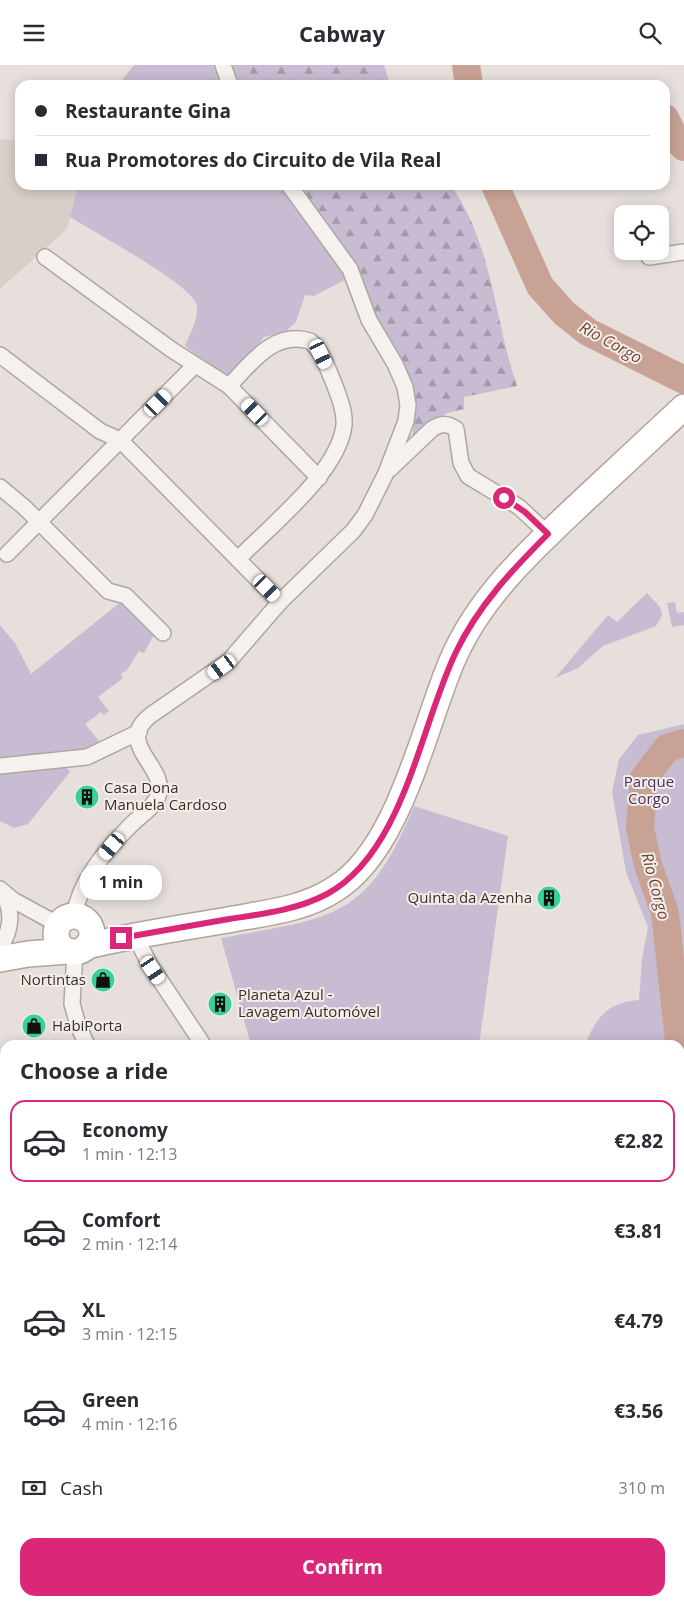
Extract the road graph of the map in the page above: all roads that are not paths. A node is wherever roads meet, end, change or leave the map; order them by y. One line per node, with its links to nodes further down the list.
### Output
1 (223, 65): 2 (street)
2 (228, 80)
3 (293, 190): 12 (street)
4 (684, 253): 5 (street)
5 (669, 255)
6 (45, 257): 8 (street)
7 (0, 355): 11 (street)
8 (195, 365): 9 (street); 11 (street)
9 (230, 386): 13 (street); 13 (street)
10 (684, 407): 16 (main road)
11 (120, 440): 15 (street); 18 (street)
12 (386, 473): 16 (street); 19 (street)
13 (319, 478): 18 (street)
14 (0, 487): 15 (street)
15 (38, 522): 17 (street); 20 (street)
16 (548, 534): 25 (main road)
17 (7, 554)
18 (238, 559): 19 (street)
19 (280, 602): 21 (street)
20 (162, 633)
21 (139, 732): 22 (street); 24 (street)
22 (0, 765)
23 (2, 890): 24 (street); 26 (street)
24 (73, 937): 25 (main road); 27 (main road); 28 (street)
25 (128, 937): 29 (street)
26 (0, 948)
27 (0, 959)
28 (85, 1040)
29 (200, 1040)

